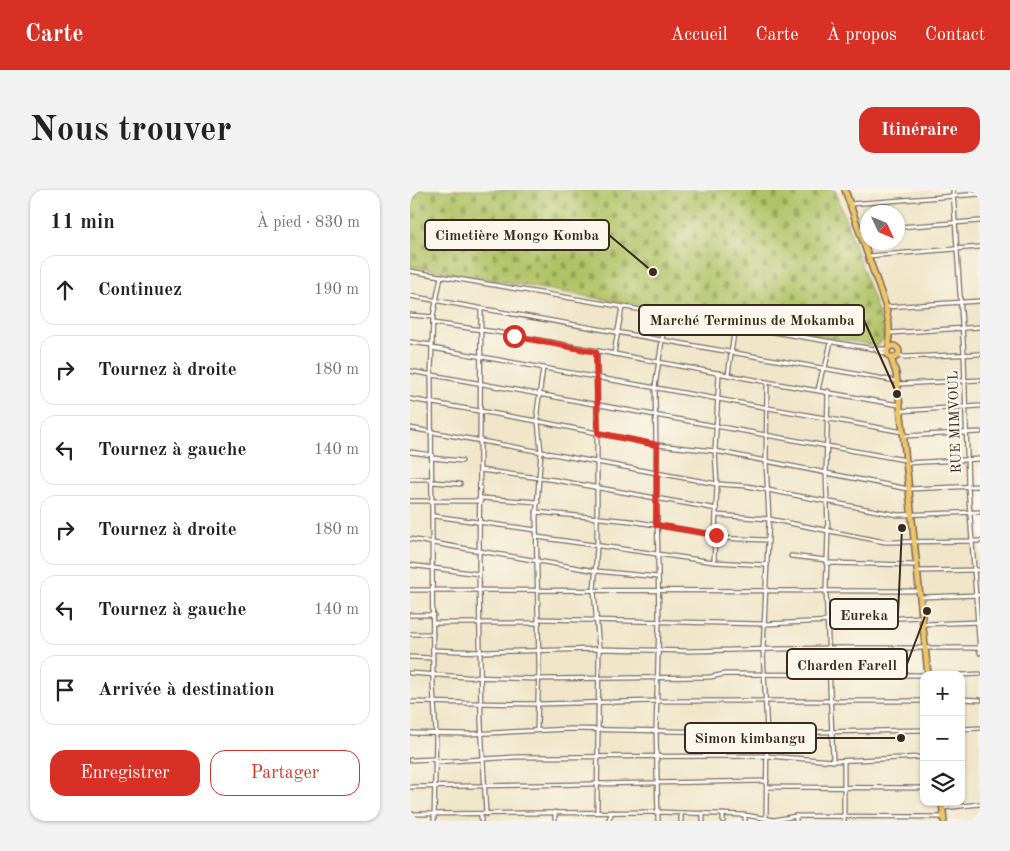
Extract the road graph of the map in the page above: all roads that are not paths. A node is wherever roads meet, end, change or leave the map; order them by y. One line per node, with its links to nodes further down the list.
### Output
1 (845, 190): 5 (highway)
2 (953, 190): 4 (street, RUE MIMVOUL)
3 (980, 194): 4 (street)
4 (954, 196): 5 (street); 7 (street, RUE MIMVOUL)
5 (850, 204): 9 (highway)
6 (980, 221): 7 (street)
7 (956, 222): 8 (street); 11 (street, RUE MIMVOUL)
8 (905, 226)
9 (859, 229): 12 (highway)
10 (980, 248): 11 (street)
11 (958, 250): 12 (street); 18 (street, RUE MIMVOUL)
12 (868, 256): 20 (highway)
13 (410, 270): 14 (street)
14 (441, 276): 17 (street); 19 (street)
15 (410, 296): 17 (street)
16 (980, 300): 18 (street)
17 (436, 301): 21 (street); 24 (street)
18 (960, 302): 20 (street); 28 (street, RUE MIMVOUL)
19 (622, 307): 22 (street); 30 (street)
20 (886, 308): 31 (highway)
21 (481, 309): 29 (street); 30 (street)
22 (666, 314): 26 (street); 32 (street)
23 (410, 315): 24 (street)
24 (433, 318): 25 (street)
25 (433, 323): 29 (street); 35 (street)
26 (735, 326): 34 (street); 38 (street)
27 (980, 327): 28 (street)
28 (962, 328): 31 (street); 41 (street, RUE MIMVOUL)
29 (479, 329): 37 (street); 43 (street)
30 (619, 332): 32 (street); 40 (street)
31 (890, 334): 36 (highway); 39 (highway)
32 (662, 340): 38 (street); 44 (street)
33 (410, 342): 35 (street)
34 (831, 342): 39 (street); 46 (street)
35 (432, 346): 43 (street); 48 (street)
36 (897, 347): 39 (highway); 39 (highway)
37 (596, 352): 40 (street); 51 (street)
38 (730, 353): 46 (street); 50 (street)
39 (892, 353): 41 (street); 56 (highway)
40 (614, 354): 44 (street)
41 (964, 354): 42 (street); 52 (street, RUE MIMVOUL)
42 (980, 354)
43 (480, 356): 45 (street); 54 (street)
44 (658, 362): 49 (street); 57 (street)
45 (544, 368): 51 (street); 60 (street)
46 (824, 368): 56 (street); 58 (street)
47 (410, 370): 48 (street)
48 (431, 373): 54 (street); 63 (street)
49 (719, 373): 50 (street); 62 (street)
50 (728, 375): 55 (street)
51 (596, 376): 57 (street); 64 (street)
52 (965, 380): 53 (street); 56 (street); 65 (street, RUE MIMVOUL)
53 (980, 380)
54 (481, 382): 60 (street); 69 (street)
55 (766, 382): 58 (street); 68 (street)
56 (897, 382): 67 (highway)
57 (655, 387): 62 (street); 70 (street)
58 (818, 390): 59 (street)
59 (828, 391): 67 (street); 71 (street)
60 (539, 393): 64 (street); 72 (street)
61 (410, 399): 63 (street)
62 (717, 400): 68 (street); 73 (street)
63 (433, 404): 69 (street); 75 (street)
64 (596, 404): 70 (street); 77 (street)
65 (966, 406): 66 (street); 67 (street); 78 (street, RUE MIMVOUL)
66 (980, 406)
67 (899, 408): 79 (highway)
68 (767, 409): 71 (street); 80 (street)
69 (480, 411): 72 (street); 81 (street)
70 (656, 415): 73 (street); 82 (street)
71 (827, 418): 79 (street); 83 (street)
72 (537, 421): 77 (street); 86 (street)
73 (717, 425): 80 (street); 84 (street)
74 (410, 428): 75 (street)
75 (432, 432): 81 (street); 87 (street)
76 (980, 432): 78 (street)
77 (598, 433): 82 (street); 91 (street)
78 (967, 433): 79 (street); 89 (street, RUE MIMVOUL)
79 (904, 434): 93 (highway)
80 (766, 435): 83 (street); 92 (street)
81 (480, 442): 86 (street); 94 (street)
82 (657, 445): 84 (street); 95 (street)
83 (826, 447): 93 (street); 96 (street)
84 (715, 451): 92 (street); 101 (street)
85 (410, 452): 87 (street)
86 (541, 452): 91 (street); 97 (street)
87 (432, 457): 90 (street); 99 (street)
88 (980, 459): 89 (street)
89 (967, 460): 93 (street); 102 (street, RUE MIMVOUL)
90 (462, 461)
91 (595, 461): 95 (street); 104 (street)
92 (766, 462): 96 (street); 106 (street)
93 (906, 462): 105 (highway)
94 (480, 470): 97 (street); 108 (street)
95 (655, 472): 101 (street); 107 (street)
96 (826, 474): 105 (street); 110 (street)
97 (540, 478): 104 (street); 112 (street)
98 (410, 479): 99 (street)
99 (432, 481): 100 (street); 111 (street)
100 (460, 484)
101 (717, 484): 106 (street); 113 (street)
102 (968, 486): 103 (street); 105 (street); 116 (street, RUE MIMVOUL)
103 (980, 486)
104 (597, 487): 107 (street); 120 (street)
105 (908, 489): 119 (highway)
106 (768, 492): 110 (street); 121 (street)
107 (655, 498): 113 (street); 123 (street)
108 (481, 500): 111 (street); 112 (street); 122 (street)
109 (410, 501): 111 (street)
110 (828, 501): 119 (street); 125 (street)
111 (433, 502): 118 (street)
112 (538, 502): 114 (street)
113 (717, 509): 117 (street)
114 (536, 512): 120 (street); 124 (street)
115 (980, 512): 116 (street)
116 (970, 513): 119 (street); 131 (street, RUE MIMVOUL)
117 (716, 515): 121 (street); 127 (street)
118 (434, 516): 122 (street); 132 (street)
119 (911, 516): 133 (highway)
120 (597, 518): 123 (street); 134 (street)
121 (768, 519): 125 (street); 129 (street)
122 (480, 523): 124 (street); 135 (street)
123 (656, 525): 127 (street); 136 (street)
124 (536, 530): 126 (street)
125 (828, 530): 133 (street); 140 (street)
126 (537, 537): 134 (street); 138 (street)
127 (715, 537): 129 (street); 139 (street)
128 (410, 539): 132 (street)
129 (768, 540): 142 (street)
130 (980, 541): 131 (street)
131 (972, 542): 133 (street); 145 (street, RUE MIMVOUL)
132 (432, 543): 135 (street); 143 (street)
133 (914, 543): 144 (highway)
134 (597, 546): 136 (street); 147 (street)
135 (480, 550): 138 (street); 148 (street)
136 (658, 556): 139 (street); 149 (street)
137 (791, 556): 140 (street)
138 (537, 560): 147 (street); 156 (street)
139 (714, 562): 142 (street)
140 (826, 562): 144 (street); 155 (street)
141 (410, 565): 143 (street)
142 (767, 565): 154 (street)
143 (432, 566): 148 (street); 150 (street)
144 (916, 568): 145 (street); 158 (highway)
145 (974, 570): 146 (street); 159 (street, RUE MIMVOUL)
146 (980, 570)
147 (596, 571): 149 (street); 153 (street)
148 (479, 574): 152 (street)
149 (658, 577): 157 (street)
150 (433, 589): 151 (street); 152 (street); 161 (street)
151 (410, 590)
152 (479, 590): 156 (street); 169 (street)
153 (594, 590): 156 (street); 157 (street); 163 (street)
154 (766, 590): 155 (street); 157 (street); 170 (street)
155 (826, 590): 158 (street); 166 (street)
156 (537, 591): 164 (street)
157 (659, 592): 165 (street)
158 (919, 594): 159 (street); 162 (highway)
159 (978, 595): 167 (street, RUE MIMVOUL)
160 (410, 615): 161 (street)
161 (434, 615): 168 (street)
162 (922, 617): 166 (street); 171 (highway)
163 (597, 620): 164 (street); 165 (street); 177 (street)
164 (539, 621): 169 (street); 181 (street)
165 (659, 621): 170 (street); 179 (street)
166 (827, 621): 170 (street); 174 (street)
167 (979, 622): 171 (street); 176 (street, RUE MIMVOUL)
168 (433, 623): 169 (street); 173 (street)
169 (480, 624): 182 (street)
170 (765, 624): 180 (street)
171 (923, 624): 175 (highway)
172 (410, 634): 173 (street)
173 (433, 634): 178 (street)
174 (828, 648): 175 (street); 180 (street); 193 (street)
175 (925, 648): 176 (street); 186 (highway)
176 (980, 648): 183 (street, RUE MIMVOUL)
177 (599, 649): 179 (street); 181 (street); 195 (street)
178 (433, 650): 182 (street); 185 (street)
179 (658, 650): 180 (street); 196 (street)
180 (764, 650): 190 (street)
181 (539, 651): 182 (street); 197 (street)
182 (481, 652): 194 (street)
183 (980, 653)
184 (410, 657): 185 (street)
185 (433, 658): 188 (street)
186 (928, 671)
187 (410, 673): 188 (street)
188 (433, 674): 194 (street); 204 (street)
189 (980, 674): 192 (street)
190 (766, 675): 193 (street); 196 (street); 201 (street)
191 (920, 675): 193 (street)
192 (965, 675)
193 (830, 676): 205 (street)
194 (481, 677): 197 (street); 207 (street)
195 (598, 678): 196 (street); 197 (street); 206 (street)
196 (658, 678): 200 (street)
197 (539, 679): 208 (street)
198 (965, 700): 199 (street)
199 (980, 700)
200 (657, 701): 201 (street); 206 (street); 213 (street)
201 (766, 701): 205 (street); 215 (street)
202 (920, 701): 205 (street)
203 (410, 702): 204 (street)
204 (433, 702): 207 (street); 218 (street)
205 (831, 702): 216 (street)
206 (598, 703): 208 (street); 212 (street)
207 (481, 704): 208 (street); 219 (street)
208 (538, 704): 210 (street)
209 (980, 728): 211 (street)
210 (537, 729): 212 (street); 219 (street)
211 (965, 729)
212 (598, 730): 213 (street); 221 (street)
213 (656, 730): 215 (street); 223 (street)
214 (920, 730): 216 (street)
215 (767, 732): 216 (street); 220 (street)
216 (833, 732): 227 (street)
217 (410, 733): 218 (street)
218 (436, 733): 219 (street); 226 (street)
219 (482, 733): 225 (street)
220 (767, 756): 223 (street); 227 (street); 229 (street)
221 (597, 757): 223 (street); 225 (street); 230 (street)
222 (920, 757): 228 (street)
223 (657, 758): 231 (street)
224 (410, 760): 226 (street)
225 (484, 760): 226 (street); 233 (street)
226 (435, 761): 236 (street)
227 (833, 761): 228 (street)
228 (844, 761): 235 (street)
229 (767, 782): 231 (street); 234 (street)
230 (597, 784): 231 (street); 233 (street); 241 (street)
231 (656, 784): 244 (street)
232 (410, 787): 236 (street)
233 (486, 787): 236 (street); 250 (street)
234 (767, 787): 235 (street); 254 (street)
235 (844, 787): 237 (street); 256 (street)
236 (435, 788): 248 (street)
237 (920, 788)
238 (965, 804): 239 (street)
239 (980, 804)
240 (943, 806): 260 (highway)
241 (597, 811): 242 (street); 243 (street)
242 (555, 812): 250 (street); 263 (street)
243 (612, 812): 244 (street); 264 (street)
244 (658, 812): 245 (street); 265 (street)
245 (681, 813): 246 (street); 266 (street)
246 (703, 813): 251 (street); 267 (street)
247 (410, 814): 248 (street)
248 (434, 814): 249 (street); 261 (street)
249 (481, 814): 250 (street); 262 (street)
250 (486, 814)
251 (723, 814): 252 (street); 268 (street)
252 (745, 815): 254 (street); 269 (street)
253 (796, 816): 255 (street); 270 (street); 271 (street)
254 (766, 819): 270 (street)
255 (818, 819): 256 (street)
256 (844, 819): 257 (street)
257 (864, 819): 258 (street)
258 (884, 819): 259 (street)
259 (908, 819): 260 (street)
260 (944, 819)
261 (434, 821)
262 (481, 821)
263 (555, 821)
264 (608, 821)
265 (658, 821)
266 (680, 821)
267 (703, 821)
268 (723, 821)
269 (745, 821)
270 (774, 821)
271 (796, 821)

